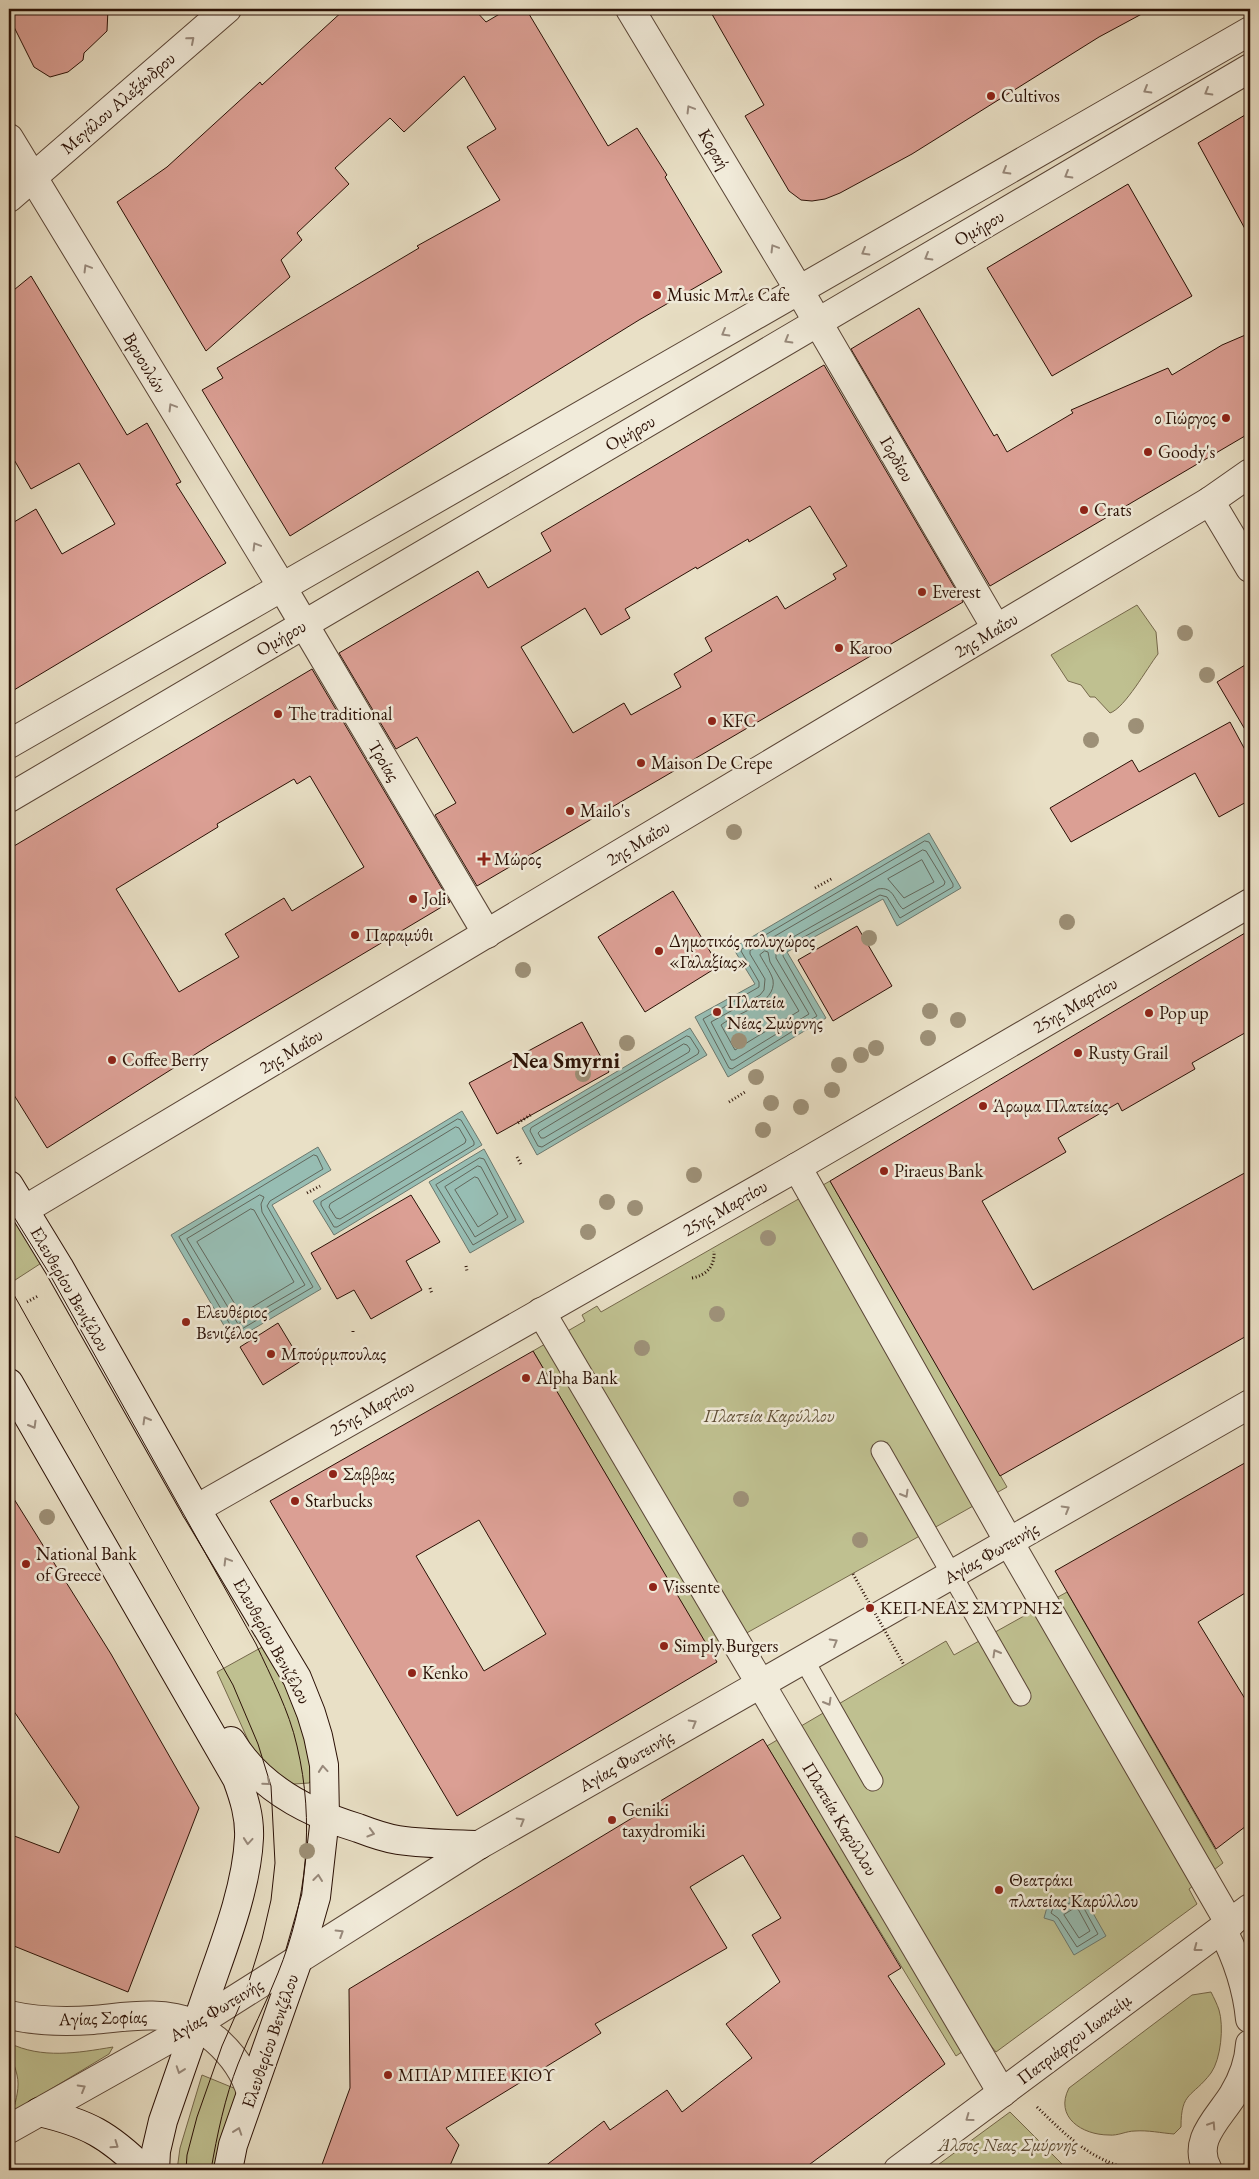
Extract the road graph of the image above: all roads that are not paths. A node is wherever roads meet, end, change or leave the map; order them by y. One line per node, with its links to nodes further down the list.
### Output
1 (630, 9): 8 (street, Κοραή, one-way to 1)
2 (225, 10): 6 (street, Μεγάλου Αλεξάνδρου, one-way to 2)
3 (1250, 31): 8 (street, Ομήρου, one-way to 8)
4 (1250, 68): 9 (street, Ομήρου, one-way to 9)
5 (9, 138): 6 (street, Βρυουλών)
6 (32, 178): 7 (street, Μεγάλου Αλεξάνδρου); 13 (street, Βρυουλών, one-way to 6)
7 (9, 198)
8 (799, 290): 9 (street, Γορδίου); 13 (street, Ομήρου, one-way to 13)
9 (817, 322): 14 (street, Ομήρου, one-way to 14); 15 (street, Γορδίου)
10 (1250, 473): 11 (street, 2ης Μαΐου)
11 (1210, 501): 12 (street); 15 (street, 2ης Μαΐου)
12 (1250, 568)
13 (282, 587): 14 (street, Τροίας); 16 (street, Ομήρου)
14 (304, 625): 17 (street, Ομήρου); 19 (street, Τροίας)
15 (996, 628): 19 (street, 2ης Μαΐου)
16 (9, 744)
17 (9, 798)
18 (1250, 903): 20 (street, 25ης Μαρτίου)
19 (487, 934): 22 (street, 2ης Μαΐου)
20 (797, 1167): 23 (street, 25ης Μαρτίου); 29 (street)
21 (9, 1185): 22 (street, Ελευθερίου Βενιζέλου)
22 (24, 1210): 28 (street, Ελευθερίου Βενιζέλου, one-way to 22)
23 (541, 1312): 28 (street, 25ης Μαρτίου); 32 (street, Πλατεία Καρύλλου)
24 (9, 1383): 27 (street, one-way to 27)
25 (1250, 1404): 29 (street, Αγίας Φωτεινής, one-way to 25)
26 (881, 1452): 30 (lane, one-way to 30)
27 (66, 1482): 35 (street, one-way to 35); 41 (street, one-way to 41)
28 (196, 1508): 35 (street, Ελευθερίου Βενιζέλου, one-way to 28)
29 (1009, 1542): 30 (street, Αγίας Φωτεινής); 37 (street)
30 (952, 1575): 31 (street, Αγίας Φωτεινής, one-way to 30); 33 (lane, one-way to 30)
31 (804, 1660): 32 (street, Αγίας Φωτεινής); 34 (lane, one-way to 34)
32 (760, 1684): 36 (street, Αγίας Φωτεινής, one-way to 32); 43 (street, Πλατεία Καρύλλου)
33 (1020, 1696)
34 (873, 1781)
35 (325, 1818): 36 (street, one-way to 36); 38 (street, Ελευθερίου Βενιζέλου, one-way to 35)
36 (479, 1845): 38 (street, Αγίας Φωτεινής, one-way to 36)
37 (1234, 1920): 40 (street); 43 (street, Πατριάρχου Ιωακείμ, one-way to 43)
38 (298, 1960): 41 (street, Αγίας Φωτεινής); 44 (street, Ελευθερίου Βενιζέλου)
39 (9, 2015): 41 (street, Αγίας Σοφίας)
40 (1250, 2019)
41 (196, 2024): 44 (street, Αγίας Σοφίας); 45 (street, Αγίας Φωτεινής, one-way to 41); 48 (street, one-way to 48)
42 (1250, 2044): 51 (street, one-way to 42)
43 (1008, 2088): 50 (street, Πατριάρχου Ιωακείμ, one-way to 50)
44 (251, 2093): 49 (street, Ελευθερίου Βενιζέλου, one-way to 44)
45 (39, 2112): 46 (street, Αγίας Φωτεινής); 47 (street, one-way to 47)
46 (9, 2129)
47 (144, 2170)
48 (155, 2170)
49 (228, 2170)
50 (898, 2170)
51 (1208, 2170)

